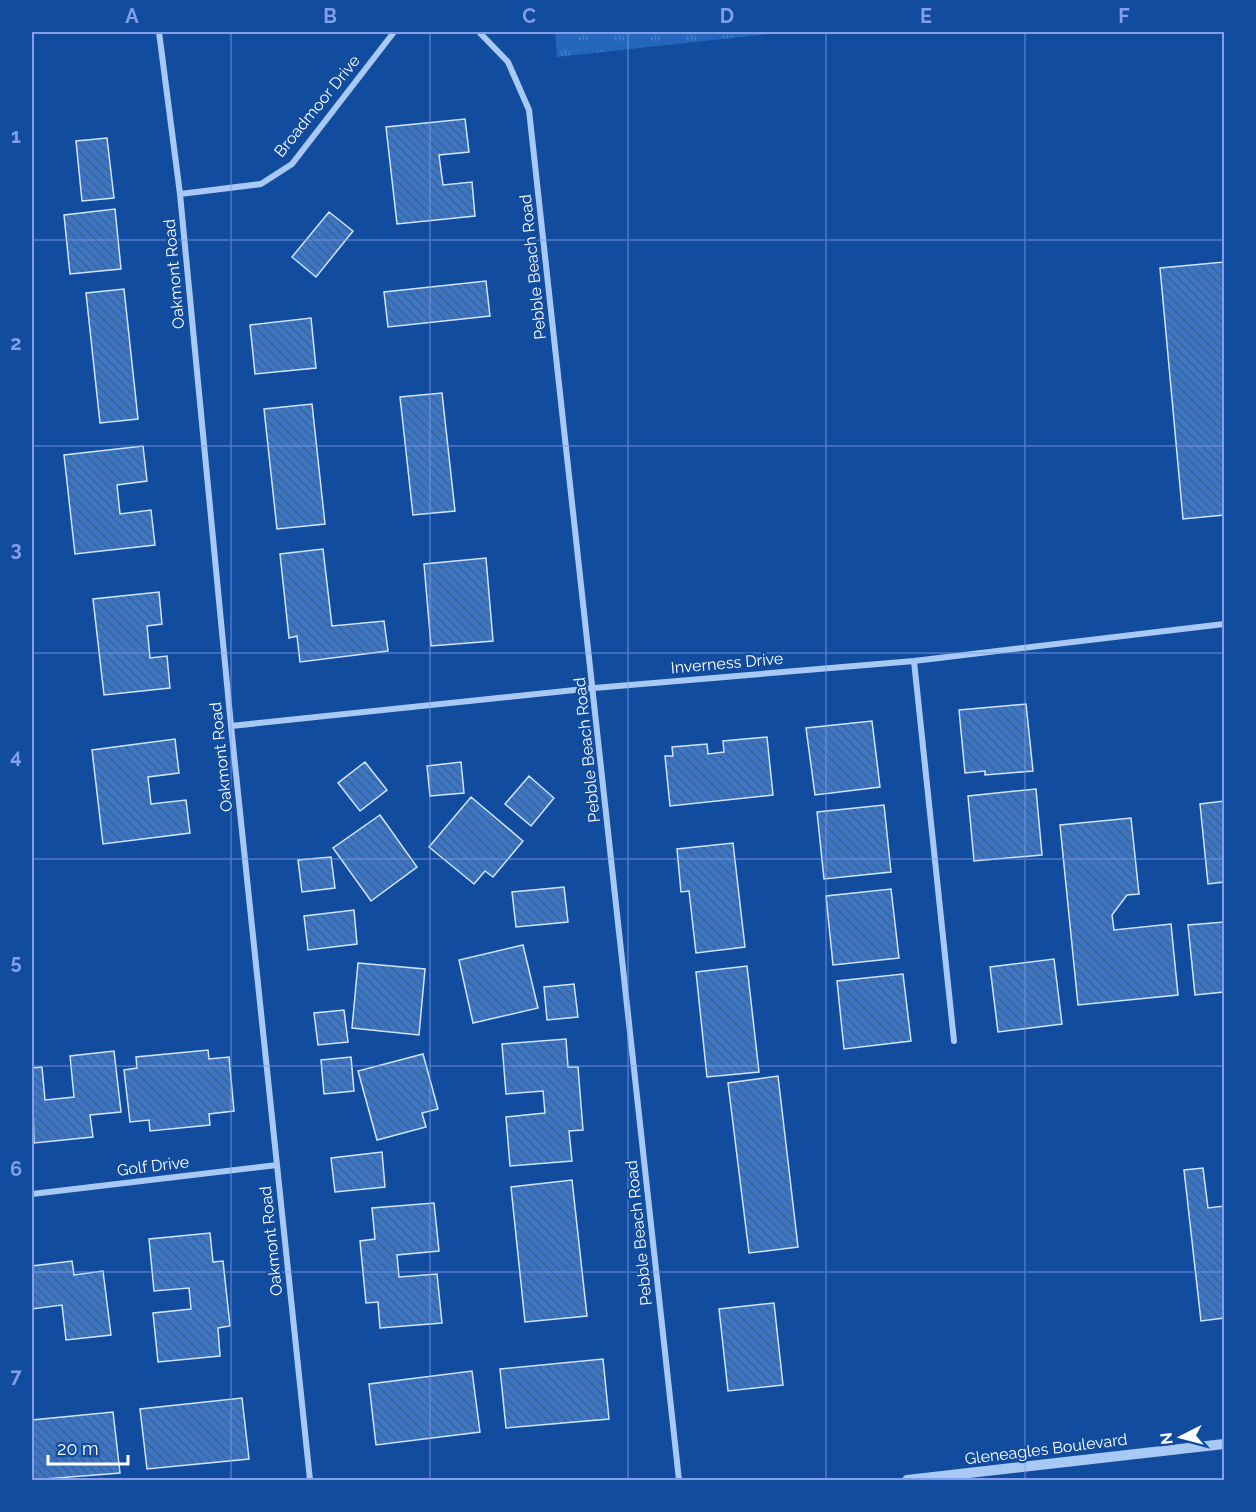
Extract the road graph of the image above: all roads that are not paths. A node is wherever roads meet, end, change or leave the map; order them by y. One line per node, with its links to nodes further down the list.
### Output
1 (159, 32): 4 (street, Oakmont Road)
2 (394, 32): 4 (street, Broadmoor Drive)
3 (479, 32): 7 (street, Pebble Beach Road)
4 (180, 194): 8 (street, Oakmont Road)
5 (1224, 624): 6 (street, Inverness Drive)
6 (914, 661): 7 (street, Inverness Drive); 9 (street)
7 (594, 688): 8 (street, Inverness Drive); 14 (street, Pebble Beach Road)
8 (231, 726): 10 (street, Oakmont Road)
9 (954, 1041)
10 (277, 1165): 11 (street, Golf Drive); 13 (street, Oakmont Road)
11 (32, 1194)
12 (1224, 1444): 15 (street, Gleneagles Boulevard)
13 (310, 1480)
14 (679, 1480)
15 (907, 1480)

